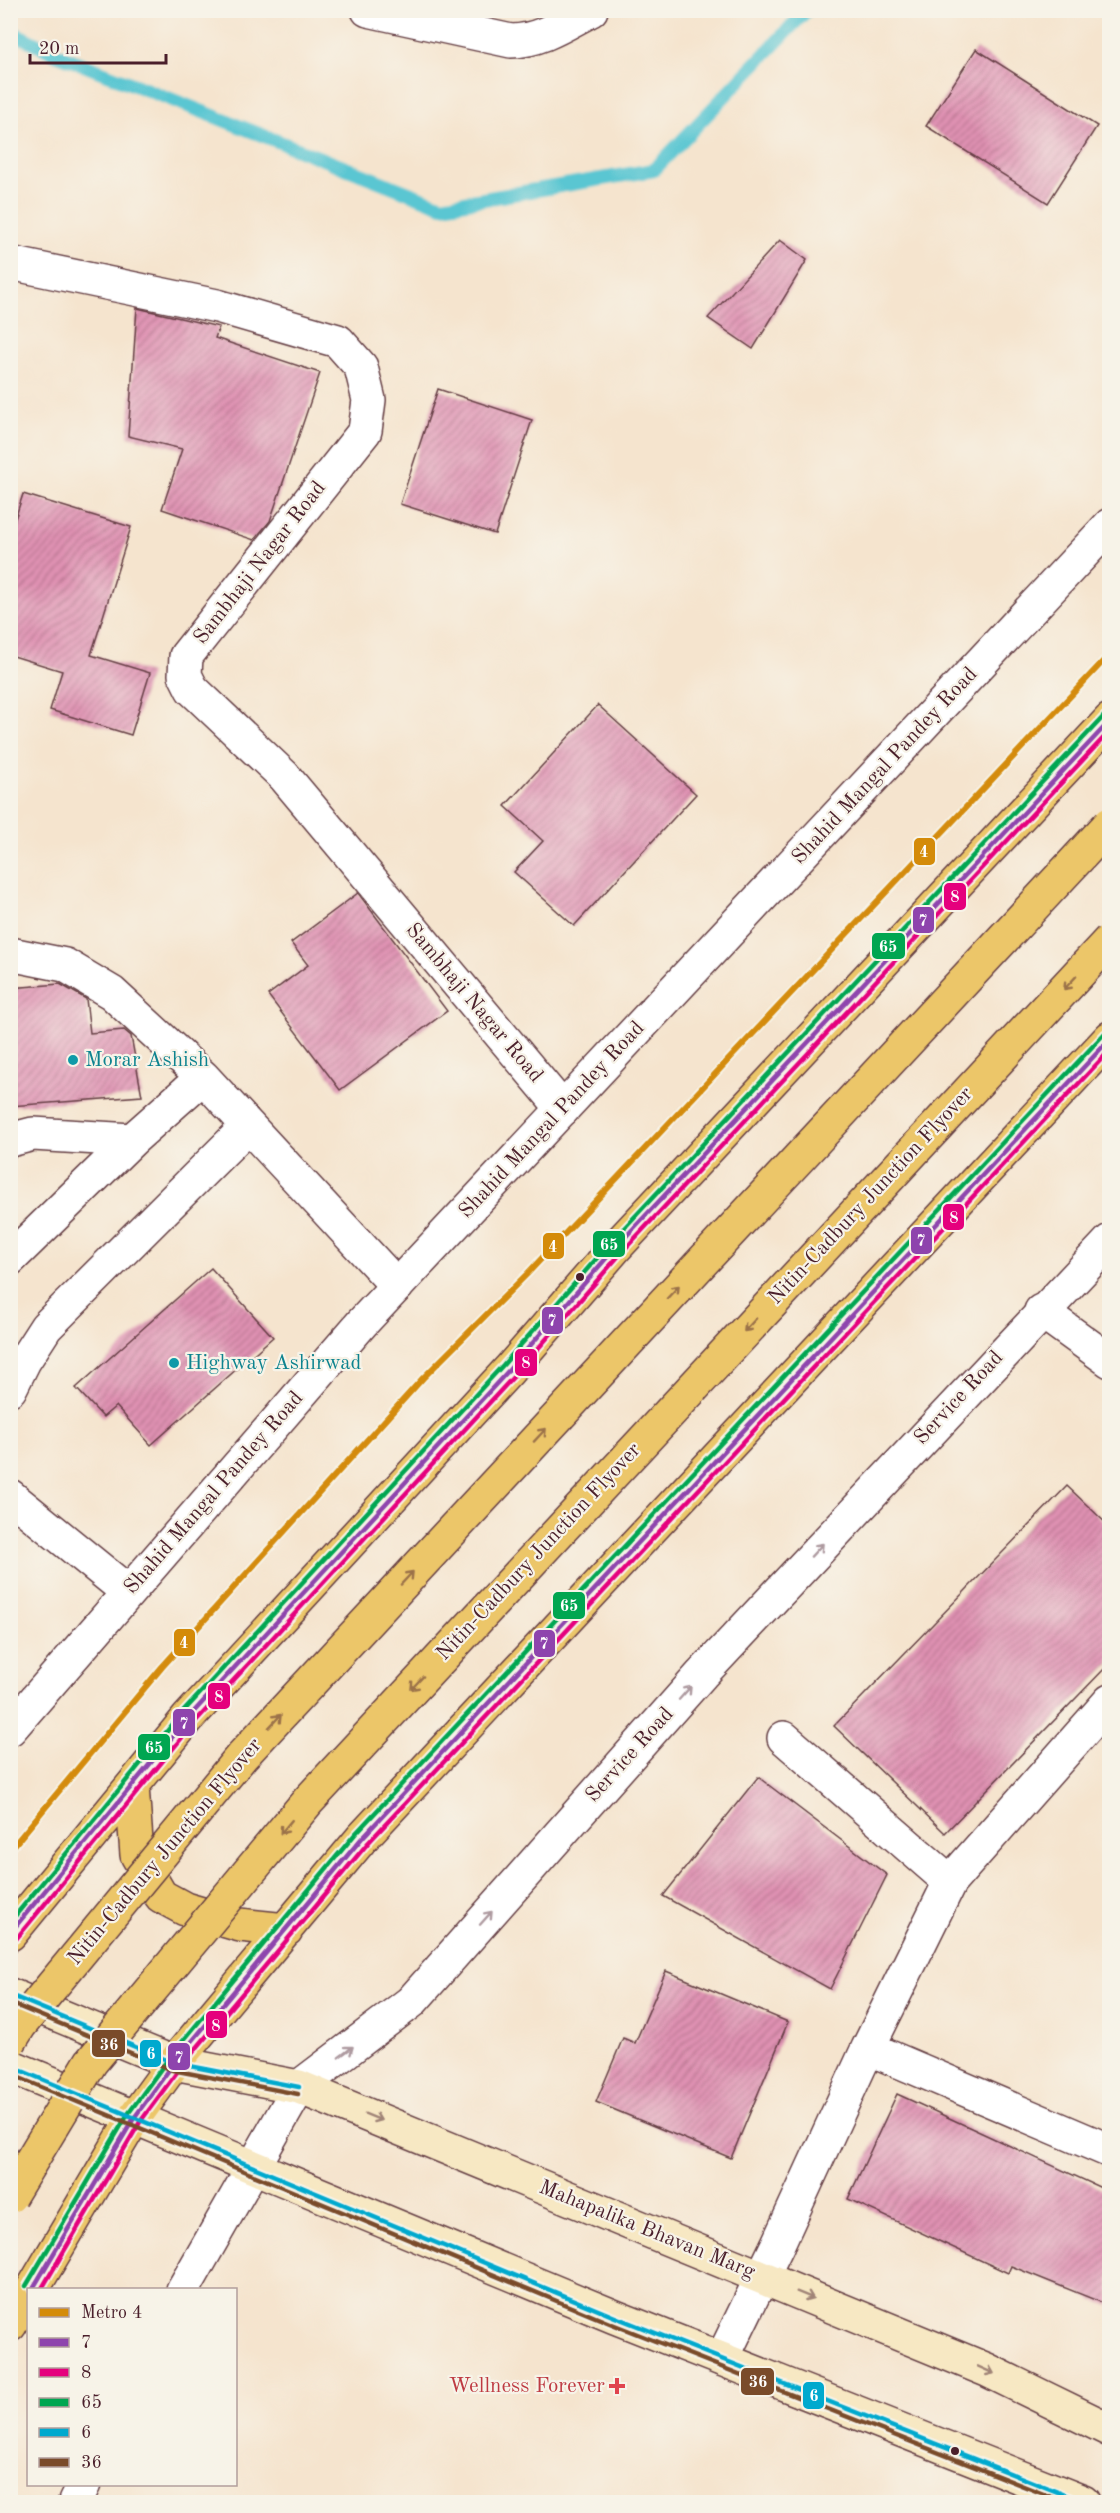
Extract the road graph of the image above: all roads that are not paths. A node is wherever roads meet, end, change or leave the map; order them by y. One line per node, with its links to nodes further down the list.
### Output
1 (368, 10): 2 (street)
2 (591, 10)
3 (10, 263): 11 (street, Sambhaji Nagar Road)
4 (1110, 525): 11 (street, Shahid Mangal Pandey Road)
5 (1110, 720): 26 (highway)
6 (1110, 824): 31 (highway, Nitin-Cadbury Junction Flyover, one-way to 6, bridge)
7 (1110, 940): 39 (highway, Nitin-Cadbury Junction Flyover, one-way to 39, bridge)
8 (10, 954): 10 (street)
9 (1110, 1038): 28 (highway)
10 (203, 1077): 12 (street); 14 (street)
11 (563, 1109): 17 (street, Shahid Mangal Pandey Road)
12 (248, 1126): 17 (street); 20 (street)
13 (10, 1140): 14 (street)
14 (132, 1140): 16 (street)
15 (1110, 1241): 18 (street, Service Road)
16 (10, 1259)
17 (398, 1286): 22 (street, Shahid Mangal Pandey Road)
18 (1041, 1311): 19 (street); 35 (street, Service Road, one-way to 18)
19 (1110, 1360)
20 (10, 1389)
21 (10, 1496): 22 (street)
22 (128, 1592): 24 (street, Shahid Mangal Pandey Road)
23 (1110, 1701): 27 (street)
24 (10, 1729)
25 (784, 1738): 27 (street)
26 (132, 1786): 28 (highway); 29 (highway)
27 (950, 1882): 32 (street)
28 (286, 1930): 33 (highway)
29 (10, 1934)
30 (10, 1995): 33 (main road, Mahapalika Bhavan Marg)
31 (10, 2041)
32 (868, 2049): 37 (street); 40 (street)
33 (174, 2063): 35 (main road, Mahapalika Bhavan Marg); 36 (highway)
34 (10, 2067): 36 (main road)
35 (299, 2087): 38 (street, Service Road); 40 (main road, Mahapalika Bhavan Marg, one-way to 40)
36 (134, 2118): 38 (main road); 41 (highway)
37 (1110, 2151)
38 (253, 2167): 42 (street, Service Road); 45 (main road)
39 (10, 2196)
40 (761, 2277): 45 (street); 46 (main road, Mahapalika Bhavan Marg, one-way to 46)
41 (33, 2288)
42 (184, 2288)
43 (27, 2297): 44 (highway)
44 (10, 2325)
45 (722, 2359): 49 (main road)
46 (1110, 2430)
47 (83, 2486): 48 (street)
48 (75, 2502)
49 (1083, 2502)

